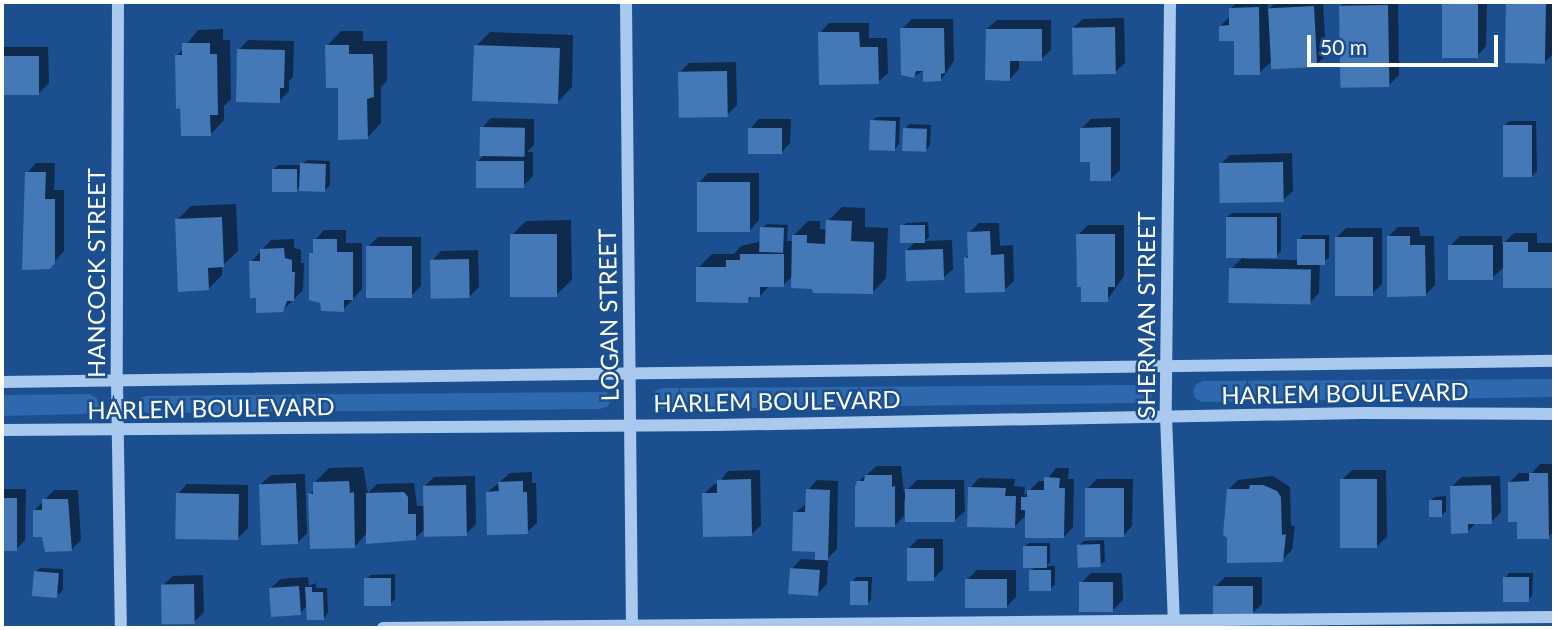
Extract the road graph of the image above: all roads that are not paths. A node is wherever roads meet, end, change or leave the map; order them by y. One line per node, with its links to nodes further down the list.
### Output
1 (118, 2): 8 (street, HANCOCK STREET)
2 (626, 2): 6 (street, LOGAN STREET)
3 (1170, 2): 5 (street, SHERMAN STREET)
4 (1554, 361): 5 (street, HARLEM BOULEVARD)
5 (1167, 364): 6 (street, HARLEM BOULEVARD); 10 (street, SHERMAN STREET)
6 (630, 372): 8 (street, HARLEM BOULEVARD); 11 (street, LOGAN STREET)
7 (2, 382): 8 (street, HARLEM BOULEVARD)
8 (117, 382): 13 (street, HANCOCK STREET)
9 (1554, 414): 10 (street, HARLEM BOULEVARD)
10 (1166, 416): 11 (street, HARLEM BOULEVARD); 15 (street, SHERMAN STREET)
11 (630, 426): 13 (street, HARLEM BOULEVARD); 16 (street, LOGAN STREET)
12 (2, 430): 13 (street, HARLEM BOULEVARD)
13 (117, 431): 17 (street, HANCOCK STREET)
14 (1554, 617): 15 (street)
15 (1174, 624): 16 (street)
16 (632, 627): 18 (street)
17 (121, 628)
18 (383, 628)

